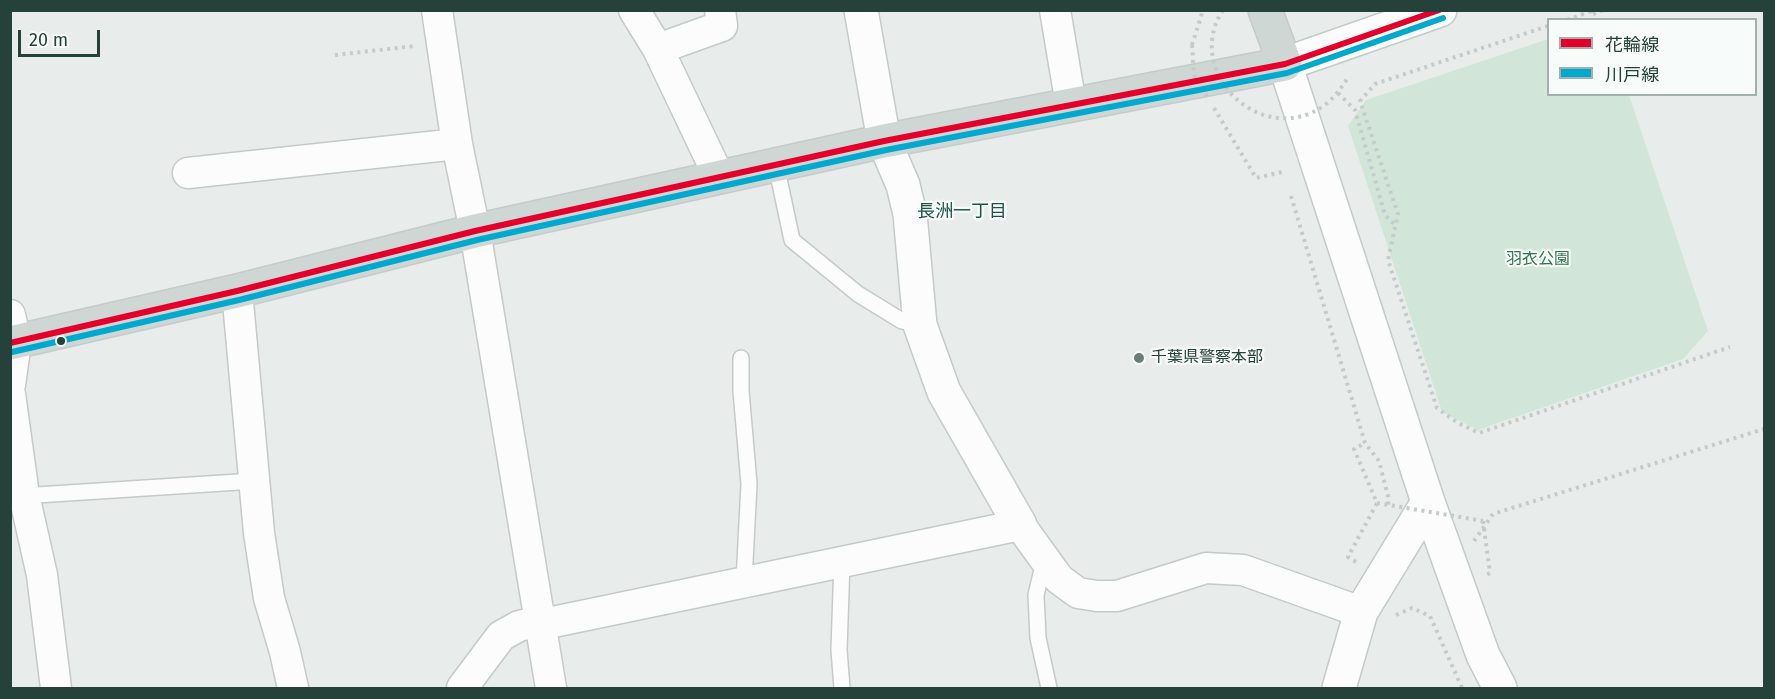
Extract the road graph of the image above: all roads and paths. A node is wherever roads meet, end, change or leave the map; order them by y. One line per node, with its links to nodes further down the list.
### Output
1 (437, 10): 14 (street)
2 (634, 10): 15 (street)
3 (720, 10): 15 (street)
4 (861, 10): 21 (street)
5 (1055, 10): 20 (street)
6 (1203, 10): 25 (path, bridge)
7 (1222, 10): 19 (path, bridge)
8 (1265, 10): 17 (main road)
9 (1440, 10): 17 (street)
10 (1605, 10): 11 (path)
11 (1593, 12): 12 (path)
12 (1574, 18)
13 (1547, 26): 28 (path)
14 (443, 44): 16 (path); 22 (street)
15 (658, 49): 26 (street)
16 (335, 55)
17 (1285, 64): 20 (main road); 41 (street)
18 (1349, 76): 19 (path, bridge)
19 (1338, 93): 28 (path)
20 (1071, 105): 21 (main road)
21 (884, 141): 23 (main road); 31 (street)
22 (458, 144): 24 (street); 29 (street)
23 (776, 165): 26 (main road); 31 (lane)
24 (188, 172)
25 (1282, 172)
26 (719, 177): 29 (main road)
27 (1291, 196): 38 (path)
28 (1396, 226): 33 (path)
29 (475, 231): 30 (main road); 54 (street)
30 (237, 291): 32 (main road); 39 (street)
31 (920, 325): 44 (street)
32 (12, 333): 35 (street)
33 (1730, 347)
34 (741, 358): 51 (lane)
35 (10, 385)
36 (10, 394): 40 (street)
37 (1764, 429): 45 (path)
38 (1365, 443): 42 (path); 43 (path)
39 (254, 481): 40 (lane); 56 (street)
40 (17, 497): 55 (street)
41 (1428, 502): 53 (street); 63 (street)
42 (1377, 504): 46 (path); 50 (path, bridge)
43 (1385, 517)
44 (1020, 525): 47 (street); 48 (street)
45 (1474, 542)
46 (1348, 557)
47 (842, 561): 51 (street); 59 (lane)
48 (1044, 561): 53 (street); 60 (lane)
49 (1482, 564): 52 (path)
50 (1490, 573)
51 (744, 581): 54 (street)
52 (1490, 584)
53 (1376, 618): 61 (street); 62 (path)
54 (540, 621): 57 (street); 58 (street)
55 (56, 688)
56 (293, 688)
57 (462, 688)
58 (551, 688)
59 (842, 688)
60 (1048, 688)
61 (1339, 688)
62 (1462, 688)
63 (1500, 688)

